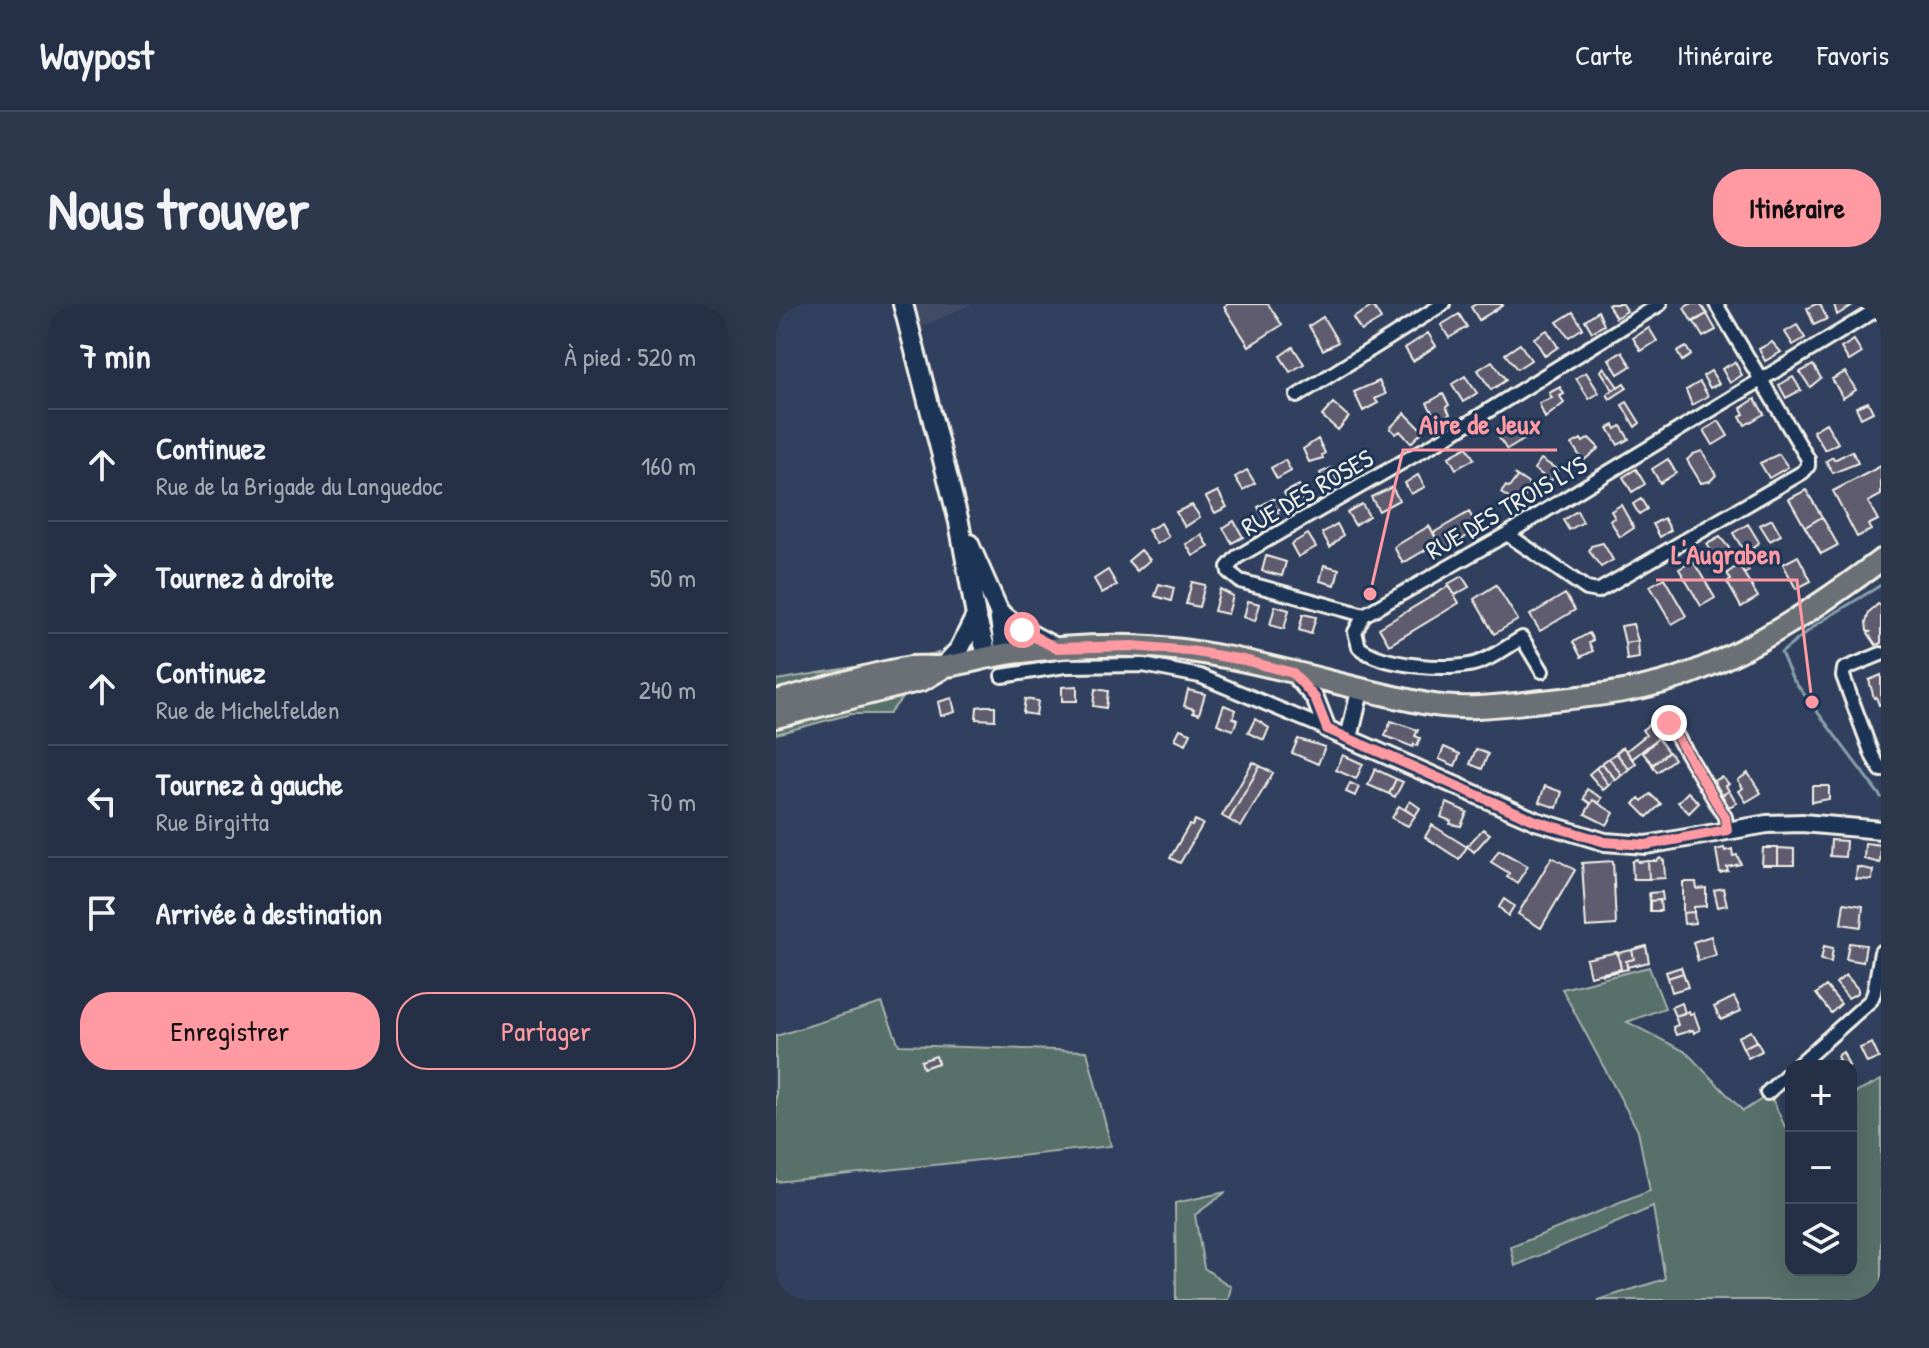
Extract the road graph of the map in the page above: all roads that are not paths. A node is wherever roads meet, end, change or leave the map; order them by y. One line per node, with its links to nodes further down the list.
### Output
1 (903, 304): 8 (main road)
2 (1443, 304): 7 (street)
3 (1660, 304): 12 (street, RUE DES ROSES)
4 (1716, 304): 6 (street)
5 (1881, 307): 6 (street, RUE DES TROIS LYS)
6 (1761, 380): 9 (street, RUE DES TROIS LYS); 9 (street)
7 (1297, 396)
8 (959, 522): 11 (main road); 13 (main road)
9 (1507, 534): 12 (street, RUE DES TROIS LYS)
10 (1881, 560): 21 (main road)
11 (999, 612): 14 (main road); 16 (main road)
12 (1364, 615): 18 (street)
13 (976, 616): 16 (main road); 17 (main road)
14 (1056, 648): 16 (main road); 19 (main road)
15 (1881, 654): 27 (street)
16 (996, 656): 17 (main road)
17 (944, 666): 22 (main road); 23 (main road)
18 (1542, 671)
19 (1293, 673): 21 (main road); 25 (street)
20 (1002, 676): 25 (street)
21 (1360, 691): 26 (street)
22 (776, 701)
23 (776, 717)
24 (1669, 723): 28 (street)
25 (1327, 729): 26 (street)
26 (1349, 738): 28 (street)
27 (1881, 770)
28 (1727, 830): 29 (street)
29 (1881, 830)
30 (1881, 952): 31 (street)
31 (1804, 1060)
32 (1785, 1076): 33 (street)
33 (1767, 1093)

